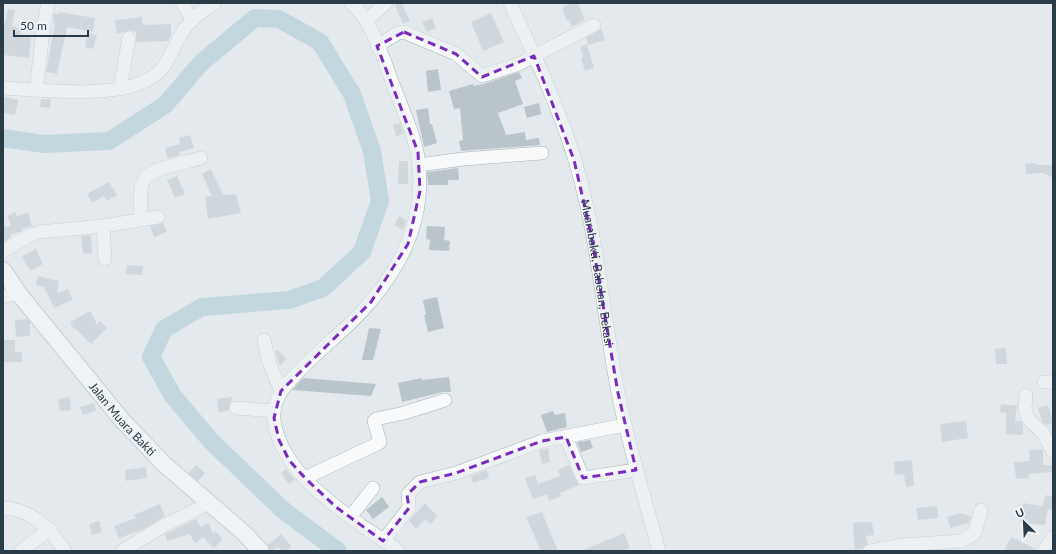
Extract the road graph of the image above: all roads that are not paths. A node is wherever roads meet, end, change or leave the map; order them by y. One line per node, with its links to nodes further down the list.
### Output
1 (48, 3): 15 (street)
2 (182, 3): 7 (street)
3 (215, 3): 7 (street)
4 (351, 3): 8 (street)
5 (386, 3): 8 (street)
6 (510, 3): 12 (street, Muarabakti, Babelan, Bekasi)
7 (192, 20): 14 (street)
8 (366, 21): 11 (street)
9 (594, 25): 12 (street)
10 (129, 38): 14 (street)
11 (377, 46): 12 (street); 18 (street)
12 (534, 56): 33 (street, Muarabakti, Babelan, Bekasi)
13 (3, 88): 15 (street)
14 (120, 89): 15 (street)
15 (36, 90)
16 (542, 154): 18 (street)
17 (201, 158): 20 (street)
18 (419, 165): 28 (street)
19 (158, 216): 20 (street)
20 (141, 219): 21 (street)
21 (103, 226): 22 (street); 23 (street)
22 (3, 251)
23 (105, 259)
24 (3, 270): 25 (main road, Jalan Muara Bakti)
25 (19, 294): 26 (street); 39 (main road, Jalan Muara Bakti)
26 (3, 296)
27 (264, 340): 28 (street)
28 (281, 392): 32 (street)
29 (1026, 395): 35 (street)
30 (445, 400): 37 (street)
31 (236, 408): 32 (street)
32 (274, 411): 37 (street)
33 (625, 424): 34 (street); 36 (street, Muarabakti, Babelan, Bekasi)
34 (566, 437): 36 (street); 45 (street)
35 (1053, 452)
36 (636, 470): 52 (street, Muarabakti, Babelan, Bekasi)
37 (305, 478): 42 (street)
38 (373, 488): 42 (street)
39 (206, 501): 49 (street); 50 (main road, Jalan Muara Bakti)
40 (3, 508): 43 (street)
41 (981, 510): 46 (street)
42 (350, 517): 45 (street)
43 (50, 529): 47 (street); 48 (street)
44 (1053, 537): 54 (street)
45 (383, 541): 51 (street)
46 (929, 547): 53 (street)
47 (21, 551)
48 (65, 551)
49 (122, 551)
50 (261, 551)
51 (398, 551)
52 (659, 551)
53 (870, 551)
54 (1044, 551)

